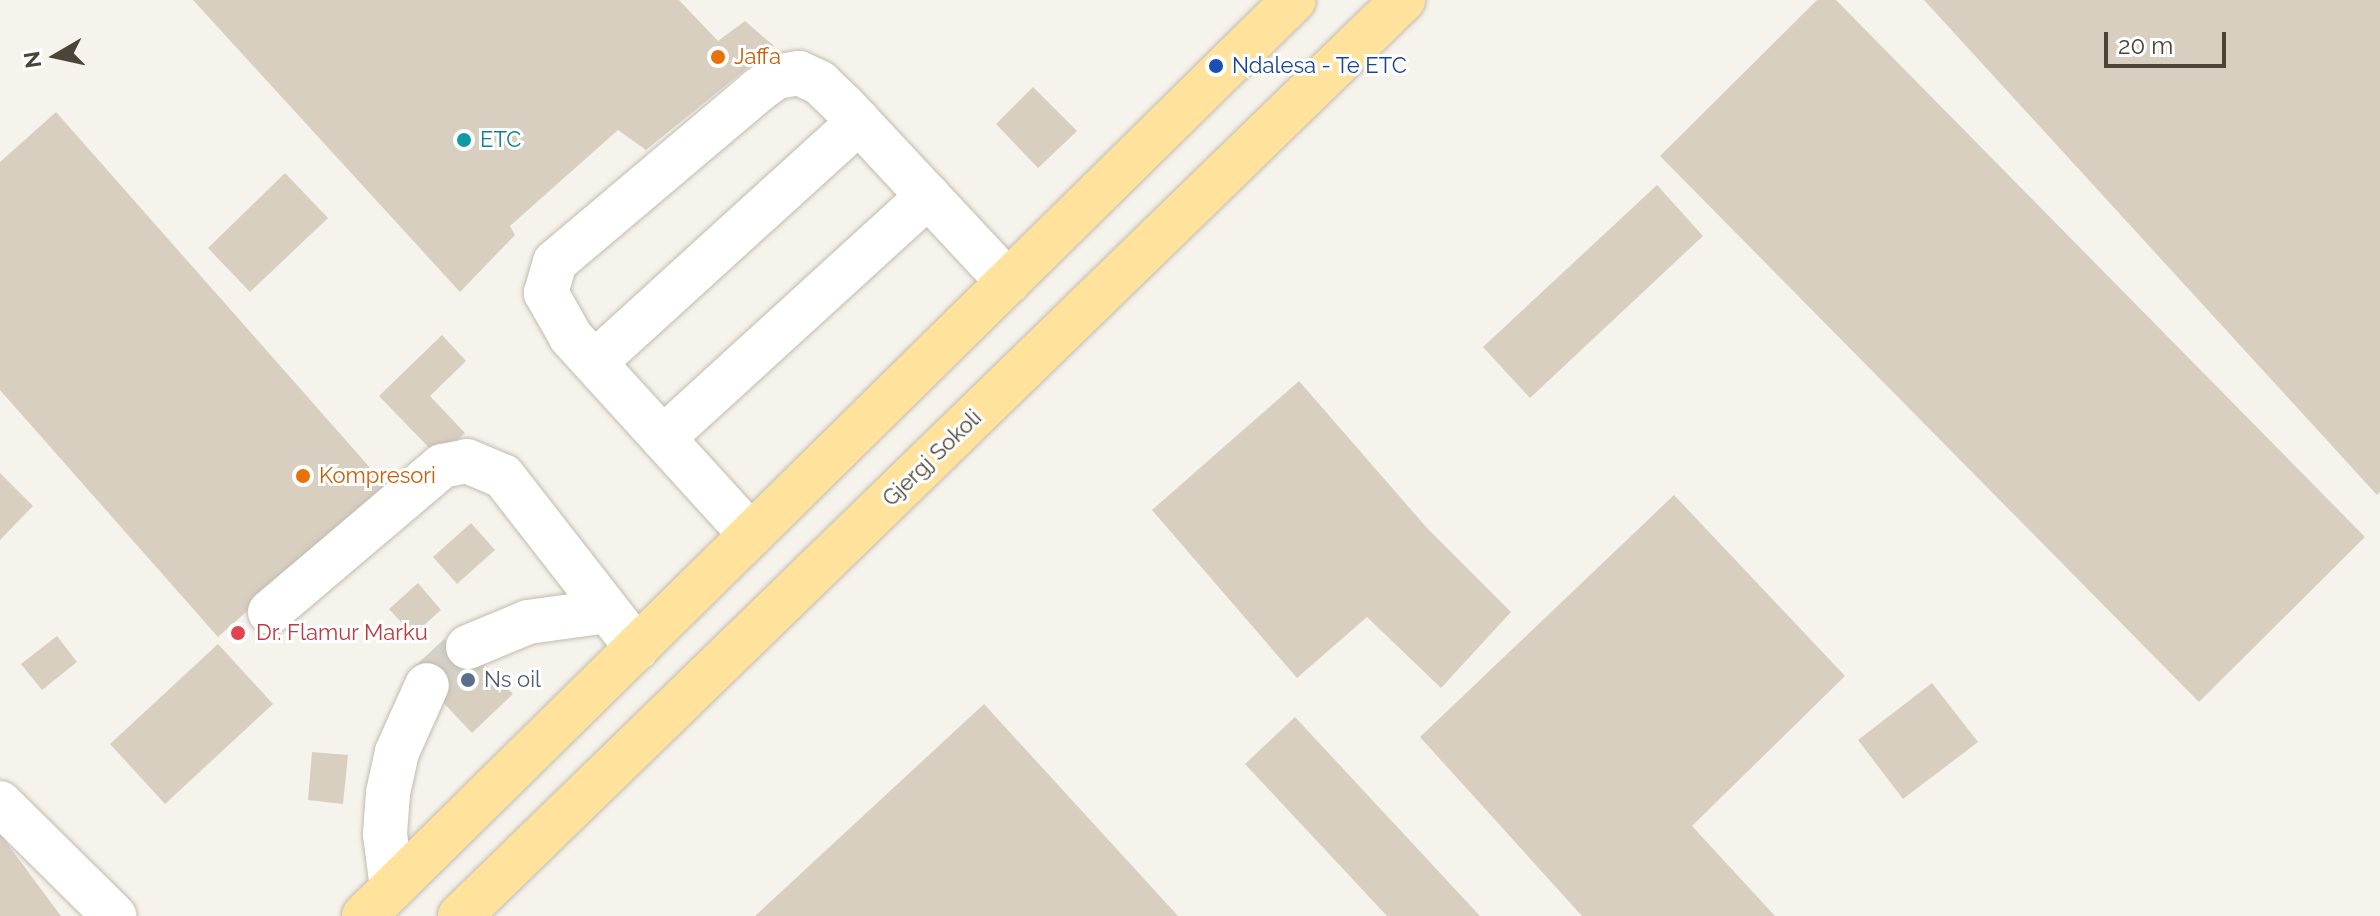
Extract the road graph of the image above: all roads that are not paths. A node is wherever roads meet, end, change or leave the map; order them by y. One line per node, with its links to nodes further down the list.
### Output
1 (1294, 0): 5 (main road)
2 (1403, 0): 17 (main road, Gjergj Sokoli)
3 (859, 122): 4 (lane); 6 (lane); 6 (lane)
4 (928, 196): 5 (lane); 7 (lane)
5 (1008, 282): 8 (main road)
6 (595, 362): 7 (lane)
7 (663, 438): 8 (lane)
8 (751, 535): 12 (main road)
9 (607, 611): 10 (lane); 11 (lane); 12 (lane)
10 (270, 612)
11 (468, 647)
12 (637, 648): 15 (main road)
13 (427, 685): 15 (lane)
14 (0, 803): 16 (lane)
15 (378, 902)
16 (114, 916)
17 (460, 916)

